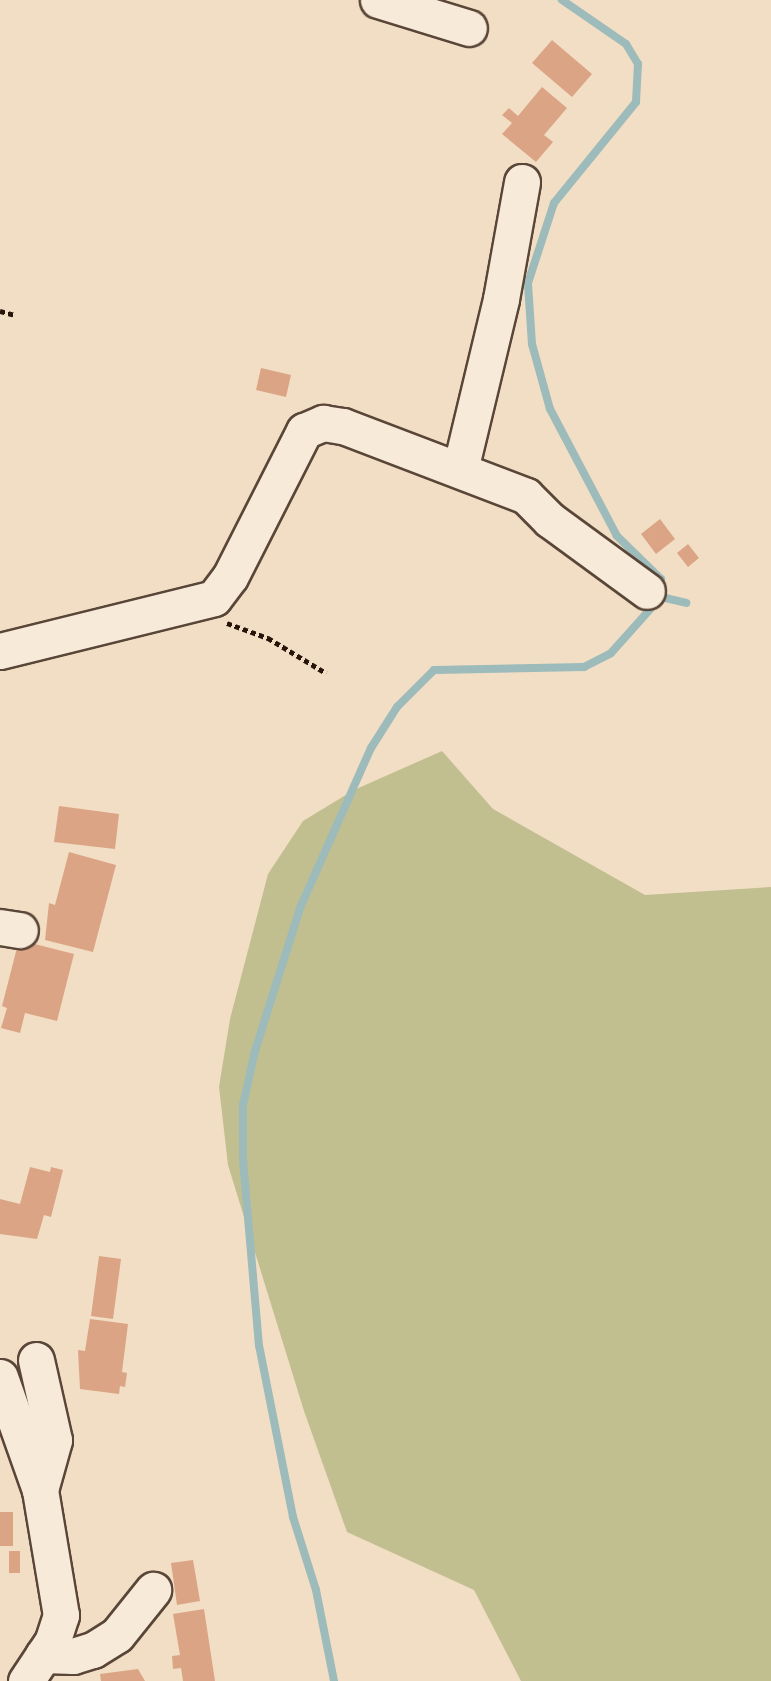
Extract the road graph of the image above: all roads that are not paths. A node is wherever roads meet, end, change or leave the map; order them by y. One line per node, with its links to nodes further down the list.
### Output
1 (378, 0): 2 (street)
2 (469, 28)
3 (522, 182): 4 (street)
4 (460, 470): 5 (street); 6 (street)
5 (646, 591)
6 (0, 651)
7 (36, 1360): 9 (street)
8 (2, 1394): 9 (street)
9 (40, 1490): 11 (street)
10 (153, 1590): 11 (street)
11 (36, 1672)

